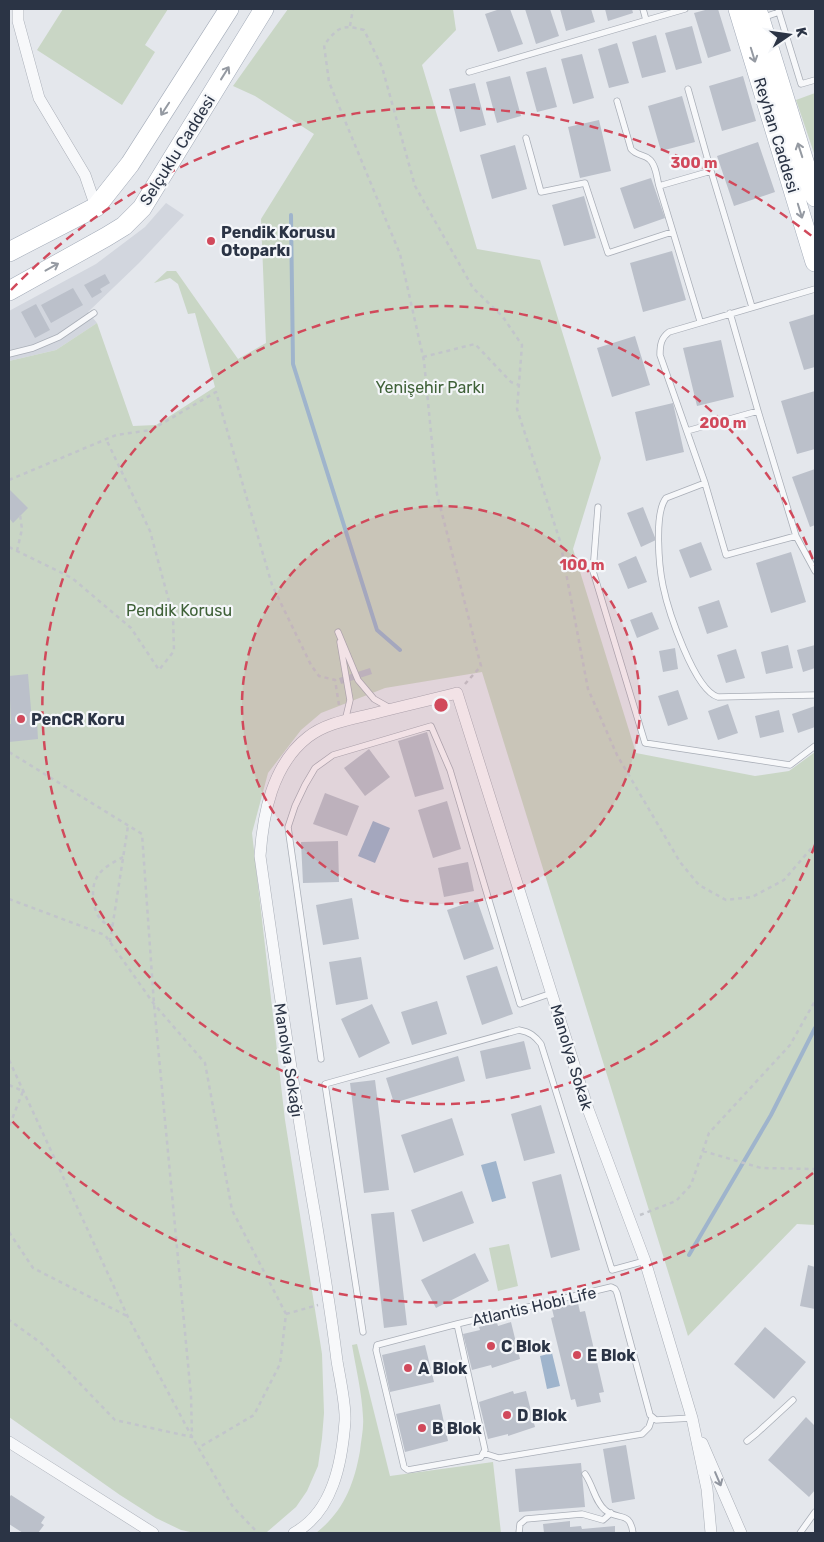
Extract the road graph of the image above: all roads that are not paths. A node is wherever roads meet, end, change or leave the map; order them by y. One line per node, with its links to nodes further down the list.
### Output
1 (18, 9): 18 (street)
2 (229, 9): 18 (main road, Selçuklu Caddesi, one-way to 18)
3 (264, 9): 23 (main road, Selçuklu Caddesi, one-way to 3)
4 (643, 9): 9 (lane)
5 (685, 9): 9 (lane)
6 (738, 9): 21 (main road, Reyhan Caddesi, one-way to 21)
7 (778, 10): 8 (lane); 11 (lane)
8 (759, 14): 17 (main road, Reyhan Caddesi, one-way to 8)
9 (646, 20): 10 (lane)
10 (468, 72)
11 (815, 80)
12 (688, 89): 15 (lane)
13 (617, 101): 16 (lane)
14 (526, 138): 19 (lane)
15 (711, 172): 16 (lane); 24 (lane)
16 (659, 186): 19 (lane)
17 (815, 197)
18 (96, 207): 20 (main road, Selçuklu Caddesi)
19 (672, 232): 27 (lane)
20 (9, 252)
21 (815, 262)
22 (815, 289): 24 (lane)
23 (9, 291)
24 (752, 307): 26 (lane)
25 (94, 313): 28 (lane)
26 (730, 313): 27 (lane); 29 (lane)
27 (700, 322): 30 (lane)
28 (9, 354)
29 (758, 411): 30 (lane); 33 (lane)
30 (687, 431): 31 (lane)
31 (705, 483): 33 (lane); 36 (lane)
32 (598, 507): 39 (lane)
33 (796, 536): 34 (lane)
34 (815, 571)
35 (457, 693): 37 (street, Manolya Sokağı); 40 (street, Manolya Sokak)
36 (815, 694)
37 (392, 709): 38 (street, Manolya Sokağı); 38 (lane)
38 (345, 720): 55 (street, Manolya Sokağı)
39 (815, 746)
40 (552, 992): 41 (lane); 42 (street, Manolya Sokak)
41 (321, 1059)
42 (644, 1261): 44 (lane); 47 (street, Manolya Sokak)
43 (457, 1324): 46 (lane, Atlantis Hobi Life); 50 (lane, Atlantis Hobi Life); 50 (lane, Atlantis Hobi Life)
44 (363, 1332)
45 (792, 1400): 48 (lane)
46 (652, 1418): 47 (lane); 50 (lane)
47 (692, 1418): 58 (street, Manolya Sokak); 59 (street, Manolya Sokak, one-way to 59)
48 (747, 1441)
49 (9, 1442): 54 (street)
50 (484, 1453)
51 (585, 1474): 53 (lane)
52 (815, 1512): 60 (lane)
53 (610, 1514): 56 (lane); 57 (lane)
54 (153, 1533)
55 (294, 1533)
56 (519, 1533)
57 (633, 1533)
58 (711, 1533)
59 (741, 1533)
60 (800, 1533)

